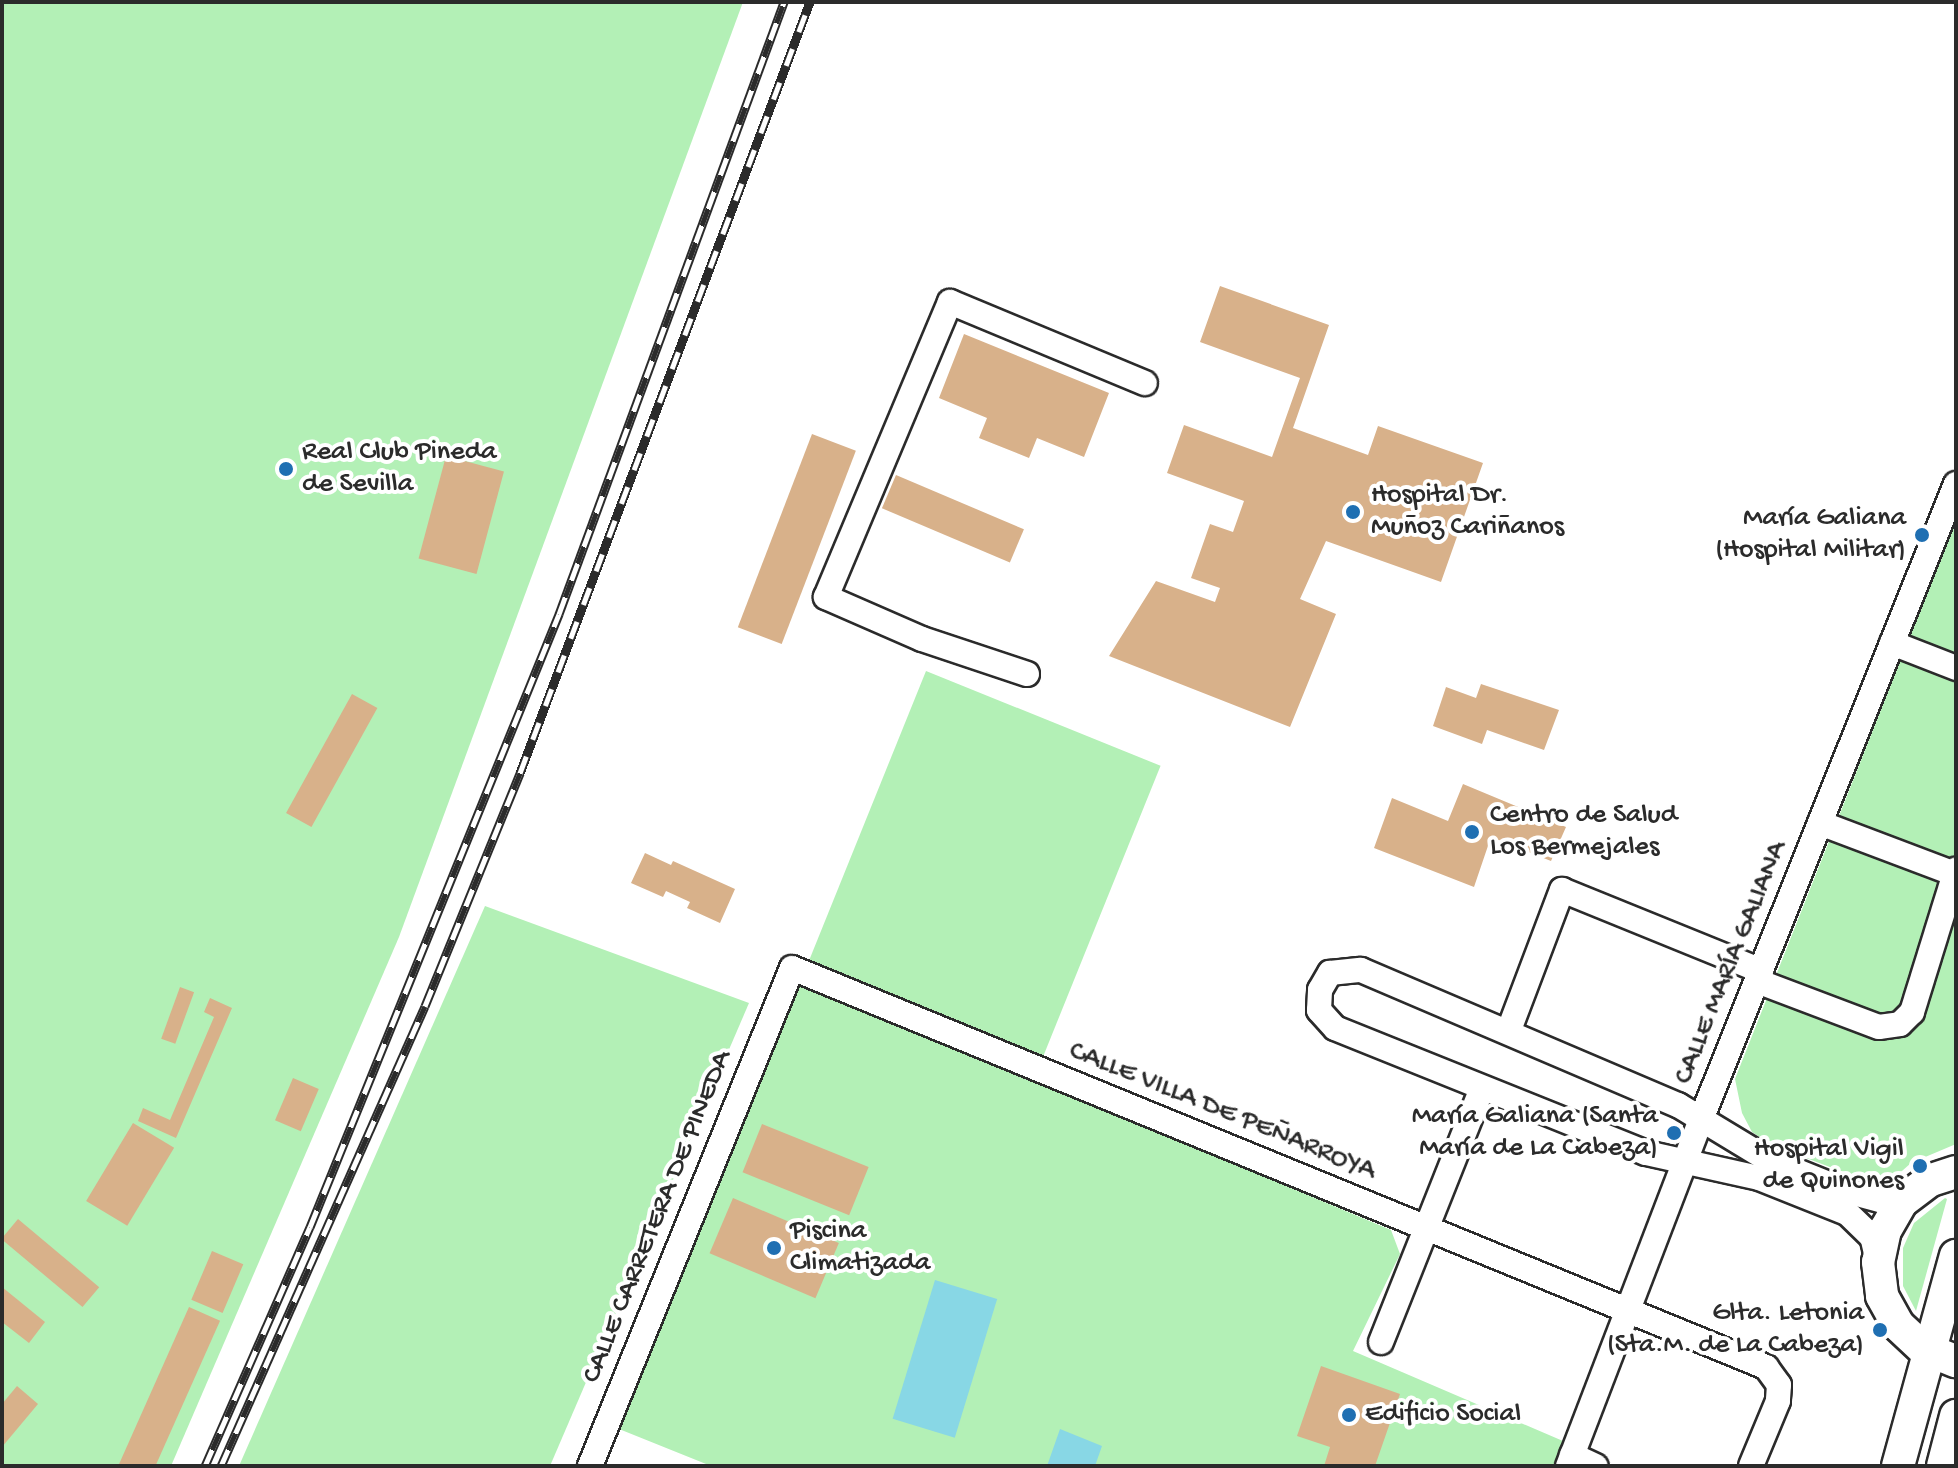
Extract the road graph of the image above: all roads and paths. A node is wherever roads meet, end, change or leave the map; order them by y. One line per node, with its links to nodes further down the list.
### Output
1 (1145, 383): 5 (street)
2 (1956, 484): 3 (street, CALLE MARÍA GALIANA)
3 (1892, 643): 4 (street); 6 (street, CALLE MARÍA GALIANA)
4 (1956, 668)
5 (1027, 674)
6 (1820, 823): 7 (street); 8 (street, CALLE MARÍA GALIANA)
7 (1955, 872): 8 (street)
8 (1759, 976): 10 (street); 12 (street, CALLE MARÍA GALIANA)
9 (787, 980): 16 (street, CALLE VILLA DE PEÑARROYA); 24 (street, CALLE CARRETERA DE PINEDA)
10 (1509, 1030): 11 (street); 12 (street)
11 (1482, 1088): 13 (street); 16 (street)
12 (1702, 1117): 13 (street, CALLE MARÍA GALIANA); 15 (street)
13 (1685, 1163): 18 (street); 19 (street, CALLE MARÍA GALIANA)
14 (1956, 1172): 15 (main road)
15 (1915, 1190): 18 (main road)
16 (1426, 1228): 19 (street, CALLE VILLA DE PEÑARROYA); 20 (street)
17 (1956, 1256): 21 (main road)
18 (1878, 1262): 21 (main road)
19 (1629, 1311): 23 (street, CALLE MARÍA GALIANA); 26 (street, CALLE VILLA DE PEÑARROYA)
20 (1381, 1342)
21 (1943, 1356): 27 (main road)
22 (1956, 1416): 28 (main road)
23 (1570, 1461): 25 (street)
24 (590, 1466)
25 (1596, 1466)
26 (1751, 1466)
27 (1898, 1466)
28 (1943, 1466)

